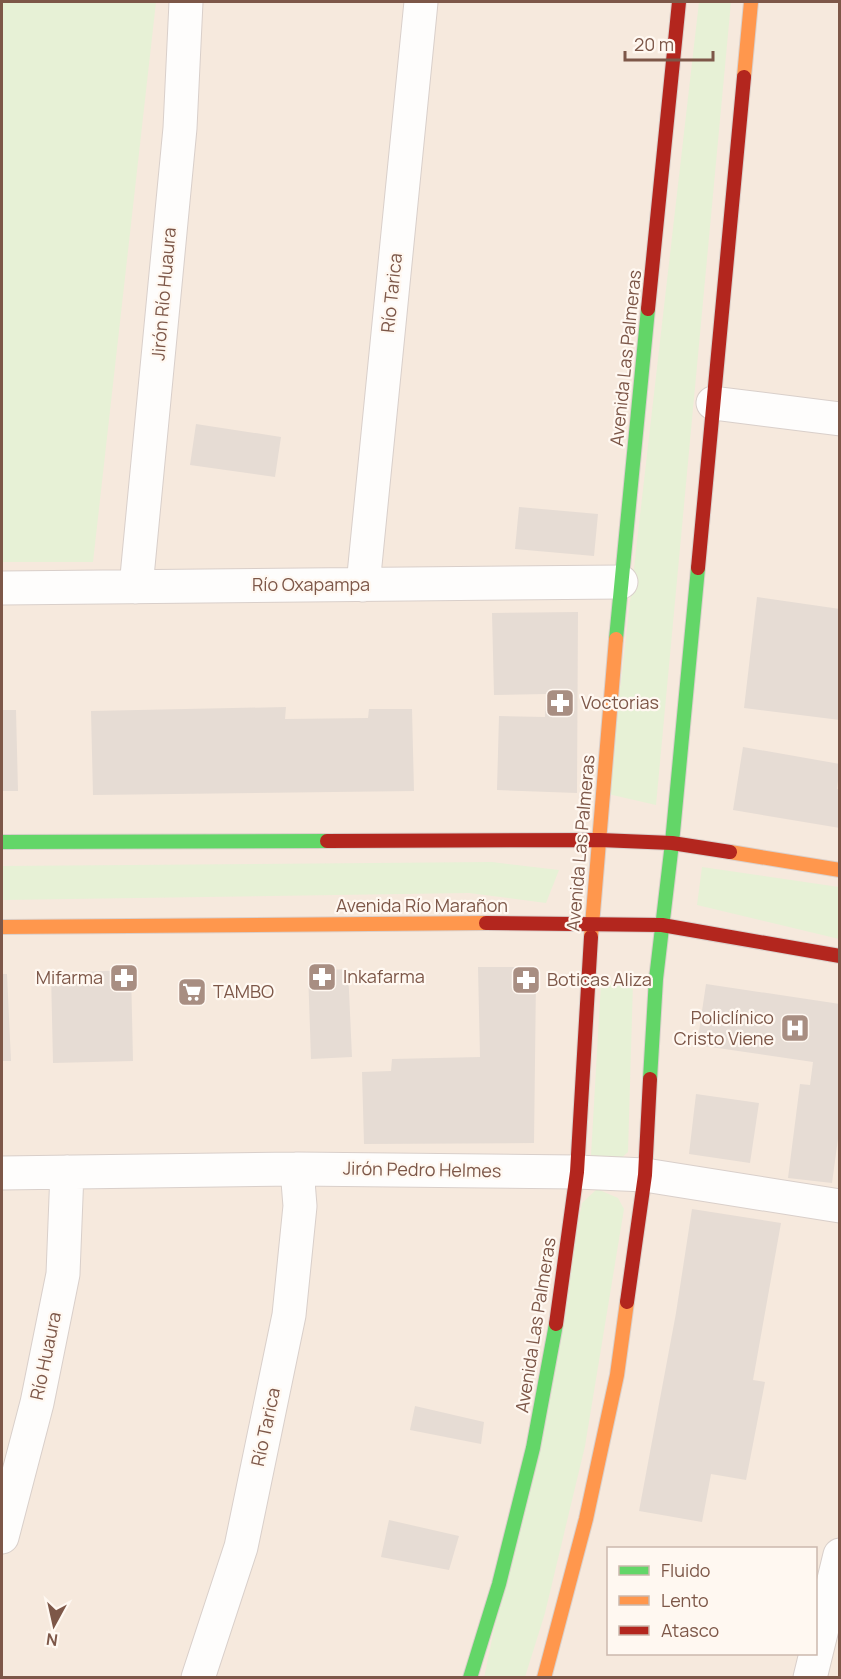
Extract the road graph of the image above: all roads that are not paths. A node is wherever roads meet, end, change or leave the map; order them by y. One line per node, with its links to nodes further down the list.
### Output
1 (186, 2): 9 (street, Jirón Río Huaura)
2 (421, 2): 8 (street, Río Tarica)
3 (680, 2): 7 (main road, Avenida Las Palmeras)
4 (751, 2): 5 (main road)
5 (712, 403): 6 (street); 13 (main road)
6 (840, 418)
7 (621, 582): 8 (street, Río Oxapampa); 11 (main road, Avenida Las Palmeras)
8 (363, 585): 9 (street, Río Oxapampa)
9 (136, 587): 10 (street, Río Oxapampa)
10 (2, 588)
11 (600, 840): 12 (main road); 13 (main road); 15 (main road, Avenida Las Palmeras)
12 (2, 842)
13 (672, 843): 14 (main road); 16 (main road)
14 (840, 870)
15 (592, 925): 16 (main road, Avenida Río Marañon); 17 (main road, Avenida Río Marañon); 21 (main road, Avenida Las Palmeras)
16 (662, 925): 18 (main road, Avenida Río Marañon); 23 (main road)
17 (2, 927)
18 (840, 956)
19 (297, 1169): 20 (street, Jirón Pedro Helmes); 21 (street, Jirón Pedro Helmes); 29 (street, Río Tarica)
20 (67, 1172): 22 (street, Jirón Pedro Helmes); 25 (street, Río Huaura)
21 (577, 1172): 23 (street, Jirón Pedro Helmes); 30 (main road, Avenida Las Palmeras)
22 (2, 1173)
23 (645, 1175): 24 (street, Jirón Pedro Helmes); 31 (main road)
24 (840, 1206)
25 (2, 1537)
26 (840, 1555): 27 (street)
27 (817, 1649)
28 (815, 1655): 32 (street)
29 (198, 1677)
30 (470, 1677)
31 (544, 1677)
32 (810, 1677)

